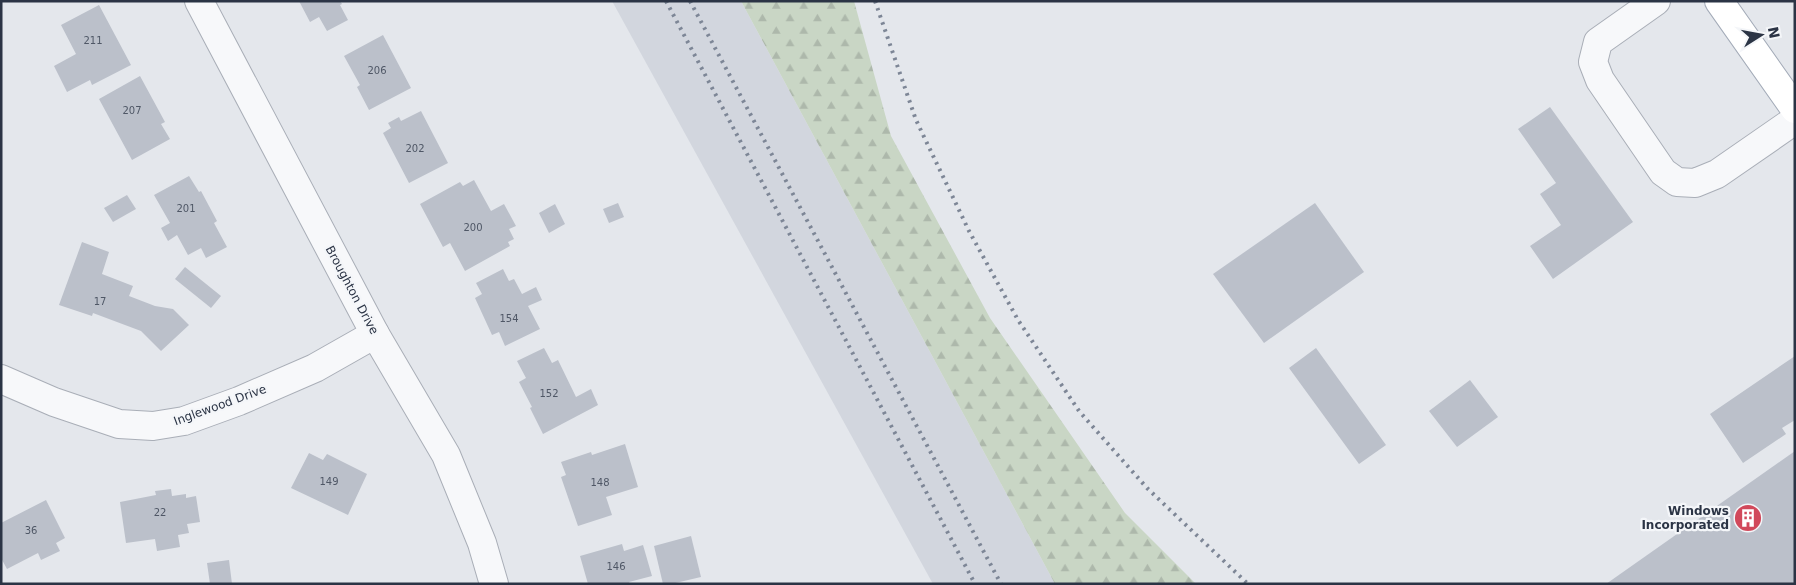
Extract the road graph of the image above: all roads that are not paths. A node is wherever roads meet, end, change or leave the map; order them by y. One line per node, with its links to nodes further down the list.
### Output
1 (199, 1): 6 (street, Broughton Drive)
2 (1656, 1): 5 (street)
3 (1719, 1): 4 (main road)
4 (1795, 109)
5 (1795, 120)
6 (374, 334): 7 (street, Inglewood Drive); 8 (street, Broughton Drive)
7 (2, 382)
8 (494, 584)

